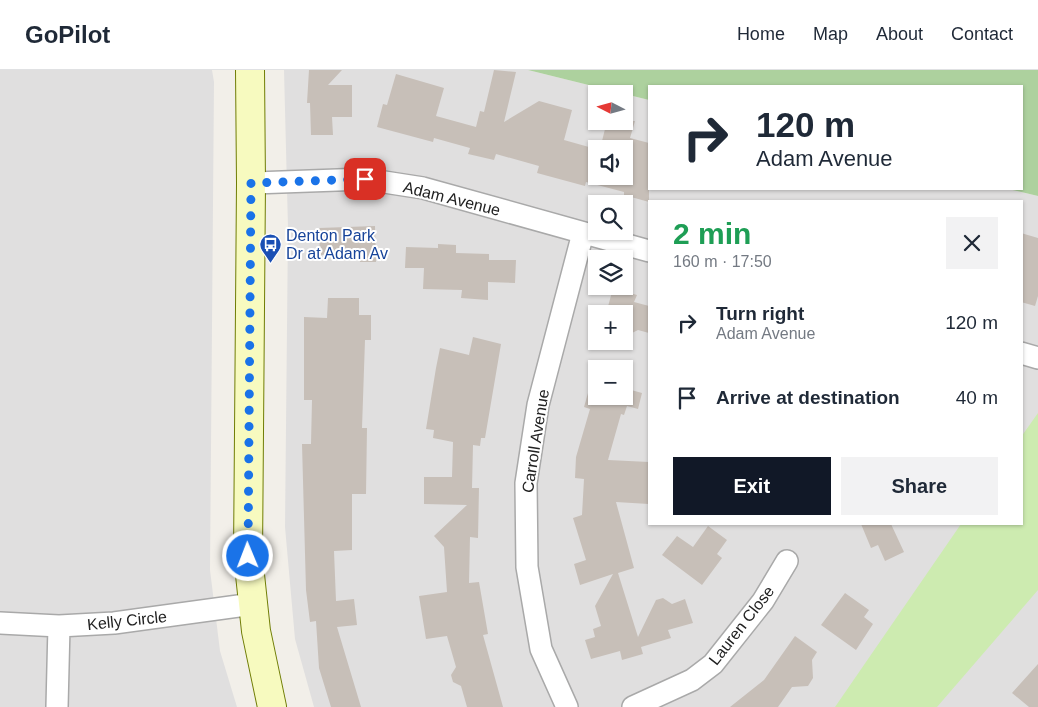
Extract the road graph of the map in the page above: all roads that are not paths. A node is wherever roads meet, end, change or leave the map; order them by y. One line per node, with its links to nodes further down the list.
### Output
1 (250, 70): 2 (main road)
2 (251, 183): 3 (street, Adam Avenue); 8 (main road)
3 (584, 233): 4 (street, Adam Avenue); 13 (street, Carroll Avenue)
4 (648, 251)
5 (1023, 354): 6 (street)
6 (1038, 358)
7 (787, 561): 14 (street, Lauren Close)
8 (253, 604): 10 (street, Kelly Circle); 12 (main road)
9 (0, 623): 10 (street, Kelly Circle)
10 (59, 626): 11 (street)
11 (57, 707)
12 (272, 707)
13 (567, 707)
14 (633, 707)

